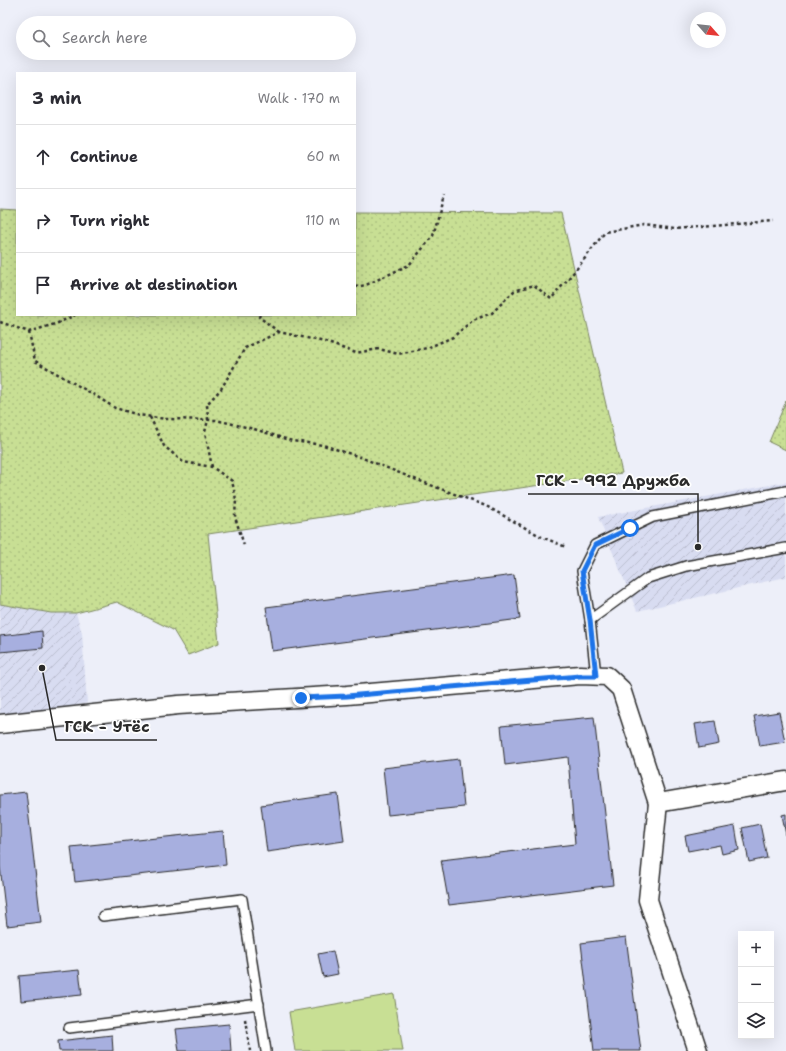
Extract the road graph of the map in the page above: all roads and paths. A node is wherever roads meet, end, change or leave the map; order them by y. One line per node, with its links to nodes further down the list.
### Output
1 (444, 195): 3 (path)
2 (773, 221): 8 (path)
3 (356, 287)
4 (72, 316): 7 (path)
5 (260, 316): 8 (path)
6 (0, 322): 7 (path)
7 (29, 332): 9 (path)
8 (279, 332): 10 (path)
9 (150, 416): 10 (path); 11 (path)
10 (208, 420): 11 (path); 14 (path)
11 (212, 467): 13 (path)
12 (786, 490): 16 (lane)
13 (244, 545)
14 (566, 547)
15 (786, 548): 16 (lane)
16 (590, 620): 17 (lane)
17 (596, 676): 18 (street); 20 (street)
18 (0, 724)
19 (786, 781): 20 (street)
20 (658, 803): 27 (street)
21 (103, 916): 22 (lane)
22 (259, 1004): 23 (lane); 26 (lane)
23 (243, 1006): 24 (lane); 25 (path)
24 (69, 1028)
25 (250, 1051)
26 (266, 1051)
27 (698, 1051)

